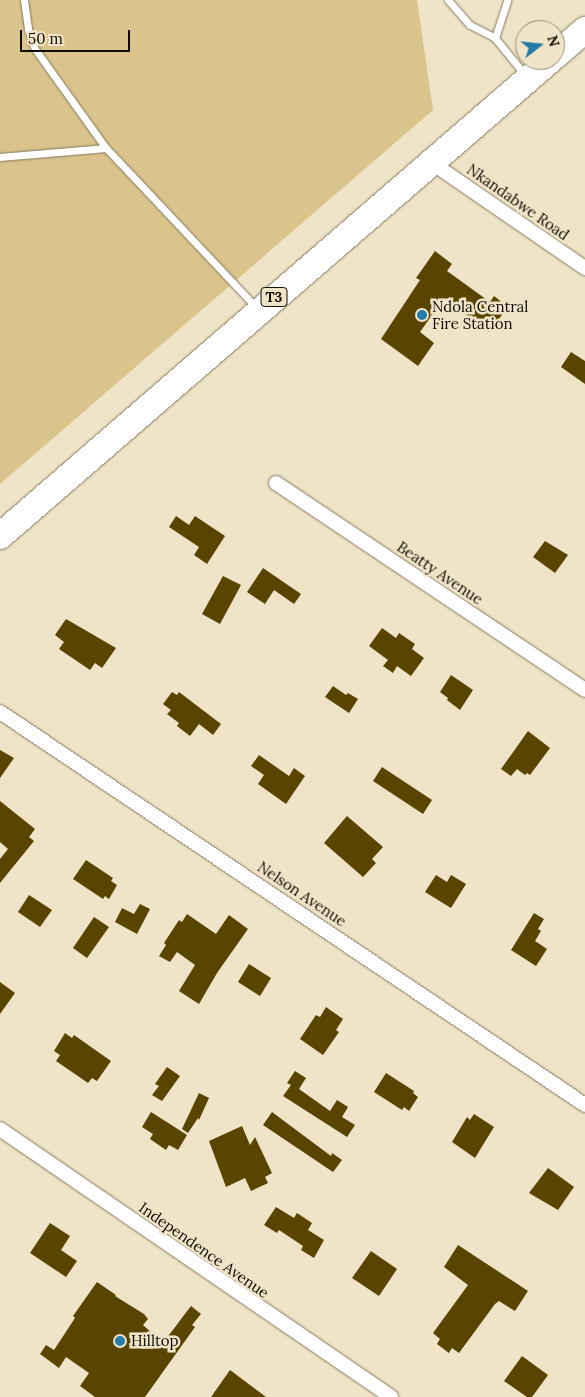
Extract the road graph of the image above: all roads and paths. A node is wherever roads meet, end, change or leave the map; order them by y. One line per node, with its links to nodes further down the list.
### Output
1 (24, 0): 9 (lane)
2 (448, 0): 5 (lane)
3 (507, 0): 5 (lane)
4 (585, 30): 6 (highway)
5 (495, 38): 8 (lane)
6 (565, 47)
7 (539, 70): 8 (highway, T3)
8 (529, 79): 11 (highway, T3)
9 (106, 148): 10 (lane); 13 (lane)
10 (0, 157)
11 (432, 163): 12 (street, Nkandabwe Road); 13 (highway, T3)
12 (585, 268)
13 (259, 310): 15 (highway, T3)
14 (276, 483): 16 (street, Beatty Avenue)
15 (0, 536)
16 (585, 690)
17 (0, 712): 18 (street, Nelson Avenue)
18 (585, 1105)
19 (0, 1129): 20 (street, Independence Avenue)
20 (391, 1397)

